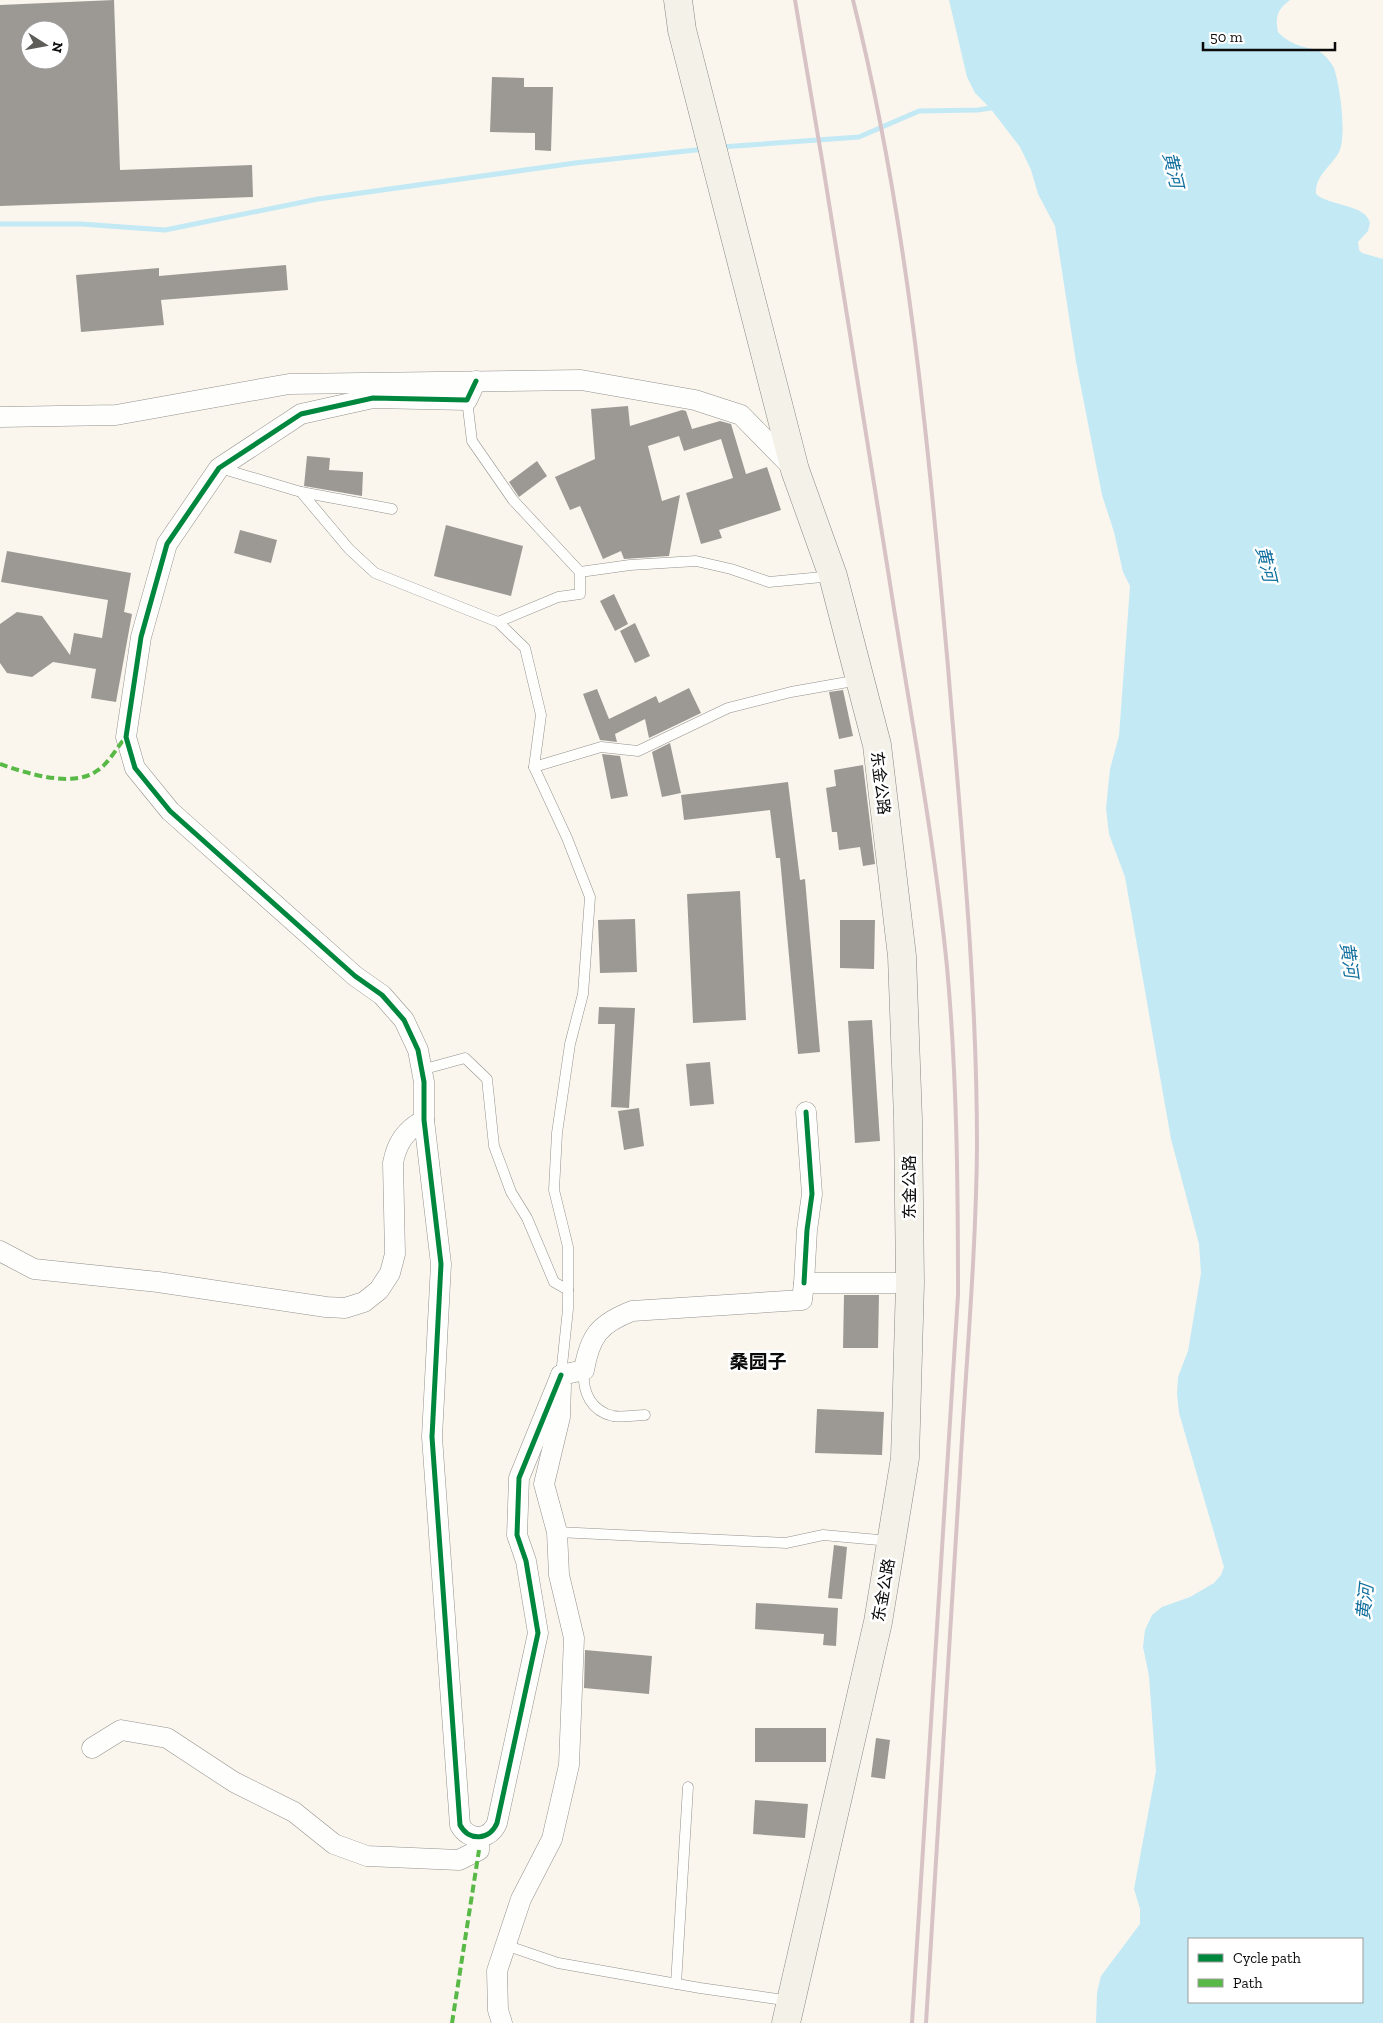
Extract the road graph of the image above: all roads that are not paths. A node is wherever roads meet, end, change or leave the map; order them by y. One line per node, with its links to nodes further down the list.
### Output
1 (678, 0): 6 (main road, 东金公路)
2 (476, 381): 3 (street); 4 (street); 6 (street)
3 (467, 400): 5 (street); 9 (lane)
4 (0, 417)
5 (219, 468): 7 (lane); 14 (street)
6 (795, 470): 10 (main road, 东金公路)
7 (301, 492): 8 (lane); 11 (lane)
8 (392, 509)
9 (580, 572): 10 (lane); 11 (lane)
10 (833, 576): 12 (main road, 东金公路)
11 (498, 622): 13 (lane)
12 (859, 680): 13 (lane); 19 (main road, 东金公路)
13 (534, 767): 20 (lane)
14 (422, 1070): 16 (street); 20 (lane)
15 (806, 1112): 18 (street)
16 (424, 1120): 17 (street); 28 (street)
17 (0, 1252)
18 (804, 1283): 19 (street); 21 (street)
19 (910, 1283): 25 (main road, 东金公路)
20 (568, 1290): 22 (lane)
21 (584, 1370): 22 (street); 23 (lane)
22 (561, 1375): 24 (street); 28 (street)
23 (645, 1415)
24 (557, 1532): 25 (lane); 29 (street)
25 (892, 1541): 31 (main road, 东金公路)
26 (92, 1748): 28 (street)
27 (688, 1787): 30 (lane)
28 (479, 1837)
29 (505, 1945): 30 (lane); 32 (street)
30 (676, 1984): 31 (lane)
31 (788, 2012)
32 (502, 2023)

